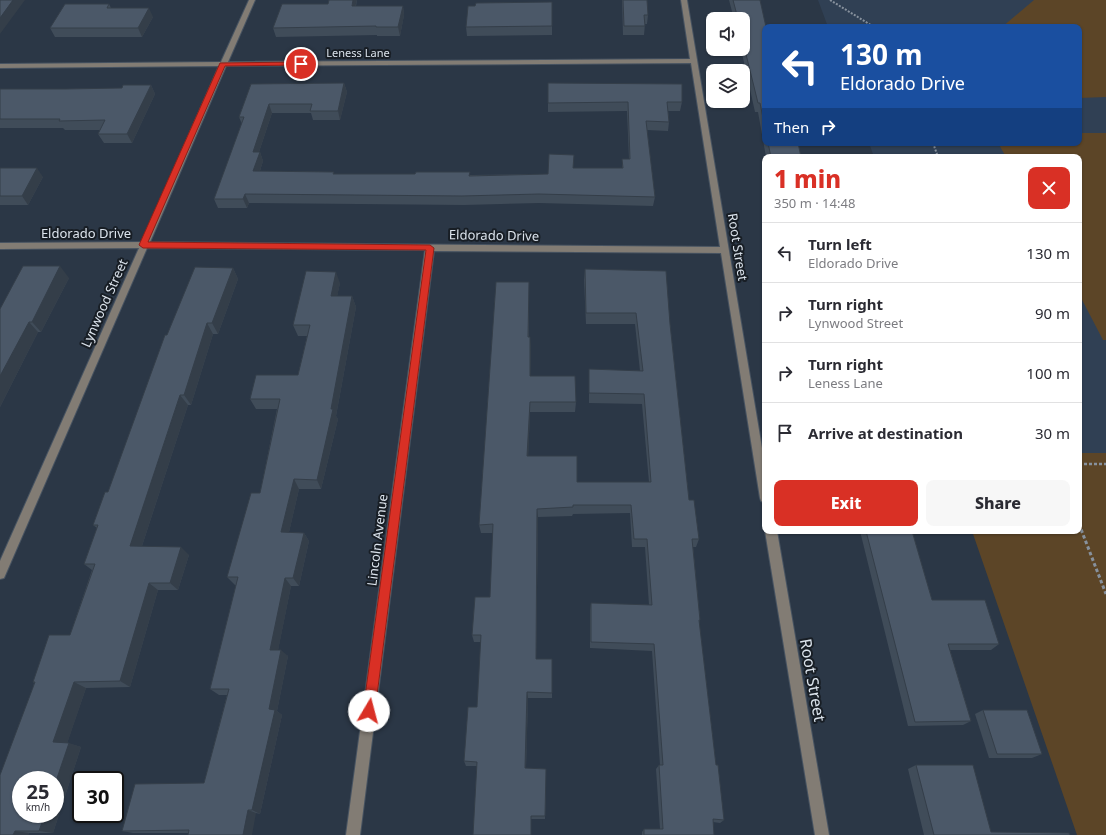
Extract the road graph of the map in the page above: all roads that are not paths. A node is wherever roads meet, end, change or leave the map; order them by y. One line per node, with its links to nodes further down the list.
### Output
1 (252, 0): 4 (street, Lynwood Street)
2 (684, 0): 3 (street, Root Street)
3 (693, 61): 4 (street, Leness Lane); 9 (street, Root Street)
4 (223, 64): 5 (street, Leness Lane); 6 (street, Lynwood Street)
5 (0, 66)
6 (143, 245): 7 (street, Eldorado Drive); 8 (street, Eldorado Drive); 12 (street, Lynwood Street)
7 (0, 246)
8 (430, 248): 9 (street, Eldorado Drive); 13 (street, Lincoln Avenue)
9 (724, 250): 10 (street, Root Street)
10 (762, 480)
11 (772, 534): 14 (street, Root Street)
12 (0, 574)
13 (353, 835)
14 (822, 835)

